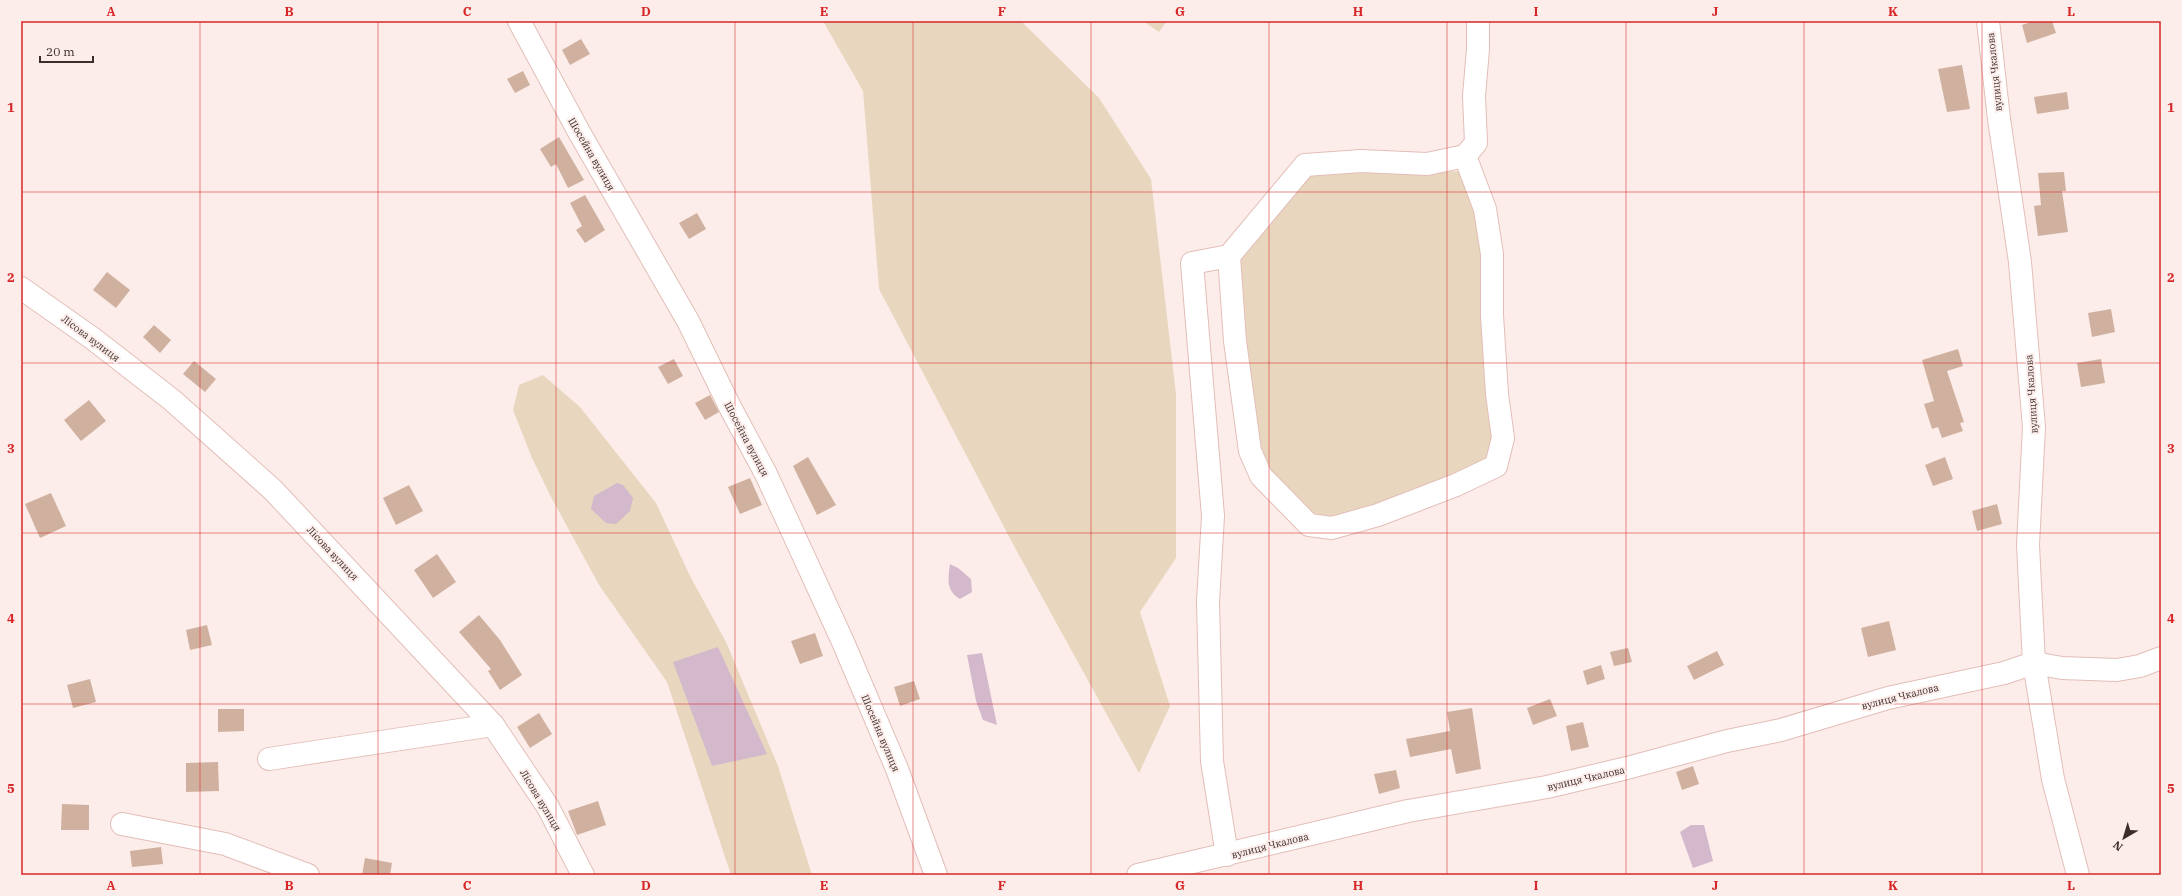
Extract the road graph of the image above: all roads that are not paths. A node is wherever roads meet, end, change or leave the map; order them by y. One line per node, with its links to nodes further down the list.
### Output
1 (519, 21): 15 (street, Шосейна вулиця)
2 (1478, 21): 4 (street)
3 (1988, 21): 8 (street, вулиця Чкалова)
4 (1465, 156): 5 (street); 5 (street)
5 (1229, 256): 12 (street)
6 (21, 288): 9 (street, Лісова вулиця)
7 (2161, 658): 8 (street)
8 (2034, 663): 12 (street, вулиця Чкалова); 17 (street)
9 (493, 725): 10 (street); 14 (street, Лісова вулиця)
10 (269, 759)
11 (122, 824): 13 (street)
12 (1227, 855): 16 (street, вулиця Чкалова)
13 (308, 875)
14 (583, 875)
15 (936, 875)
16 (1138, 875)
17 (2078, 875)

